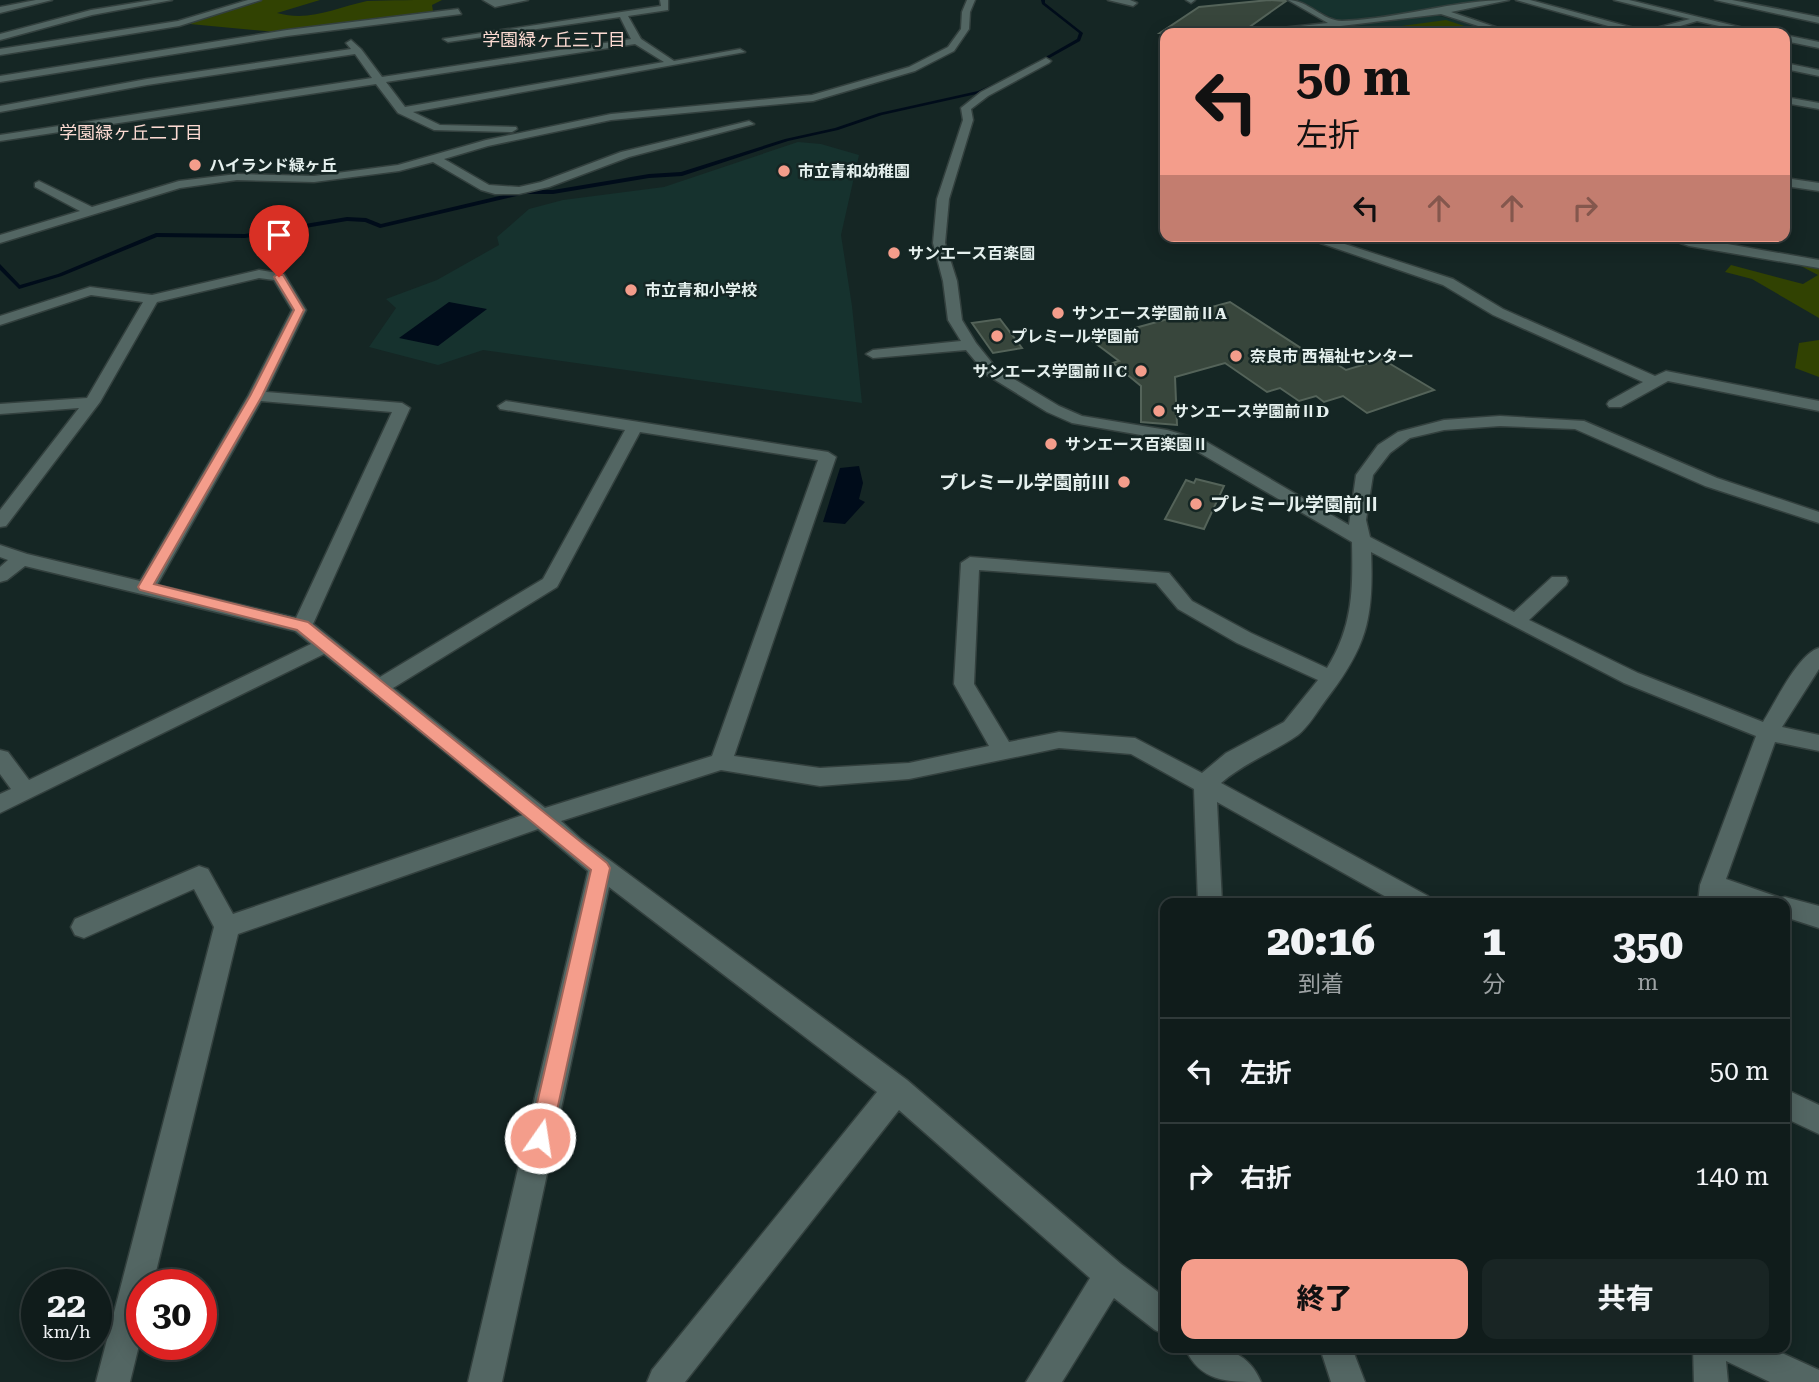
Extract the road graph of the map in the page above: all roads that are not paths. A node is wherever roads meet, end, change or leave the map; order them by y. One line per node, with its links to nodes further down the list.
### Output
1 (48, 0): 17 (street)
2 (167, 0): 18 (street)
3 (257, 0): 24 (street)
4 (487, 0): 5 (street)
5 (524, 0)
6 (664, 0): 21 (street)
7 (971, 0): 55 (street)
8 (1112, 0): 15 (street)
9 (1292, 0): 25 (street)
10 (1505, 0): 20 (street)
11 (1520, 0): 30 (street)
12 (1618, 0): 22 (street)
13 (1719, 0): 16 (street)
14 (0, 3): 17 (street)
15 (1133, 3)
16 (1742, 5): 22 (street); 23 (street)
17 (5, 9)
18 (87, 10): 36 (street); 47 (street)
19 (458, 12): 27 (street)
20 (1440, 12): 25 (street); 29 (street)
21 (623, 14): 27 (street); 38 (street)
22 (1696, 20): 31 (street); 32 (street)
23 (1819, 20)
24 (179, 23): 26 (street); 47 (street)
25 (1337, 24): 28 (street)
26 (206, 25)
27 (438, 28): 34 (street); 40 (street)
28 (1304, 28)
29 (1493, 28)
30 (1624, 28)
31 (1666, 28)
32 (1735, 28)
33 (247, 29): 35 (street)
34 (338, 29): 35 (street); 41 (street)
35 (287, 33): 47 (street)
36 (0, 37)
37 (1790, 39): 39 (street)
38 (636, 41): 45 (street); 50 (street)
39 (1819, 44)
40 (455, 48)
41 (358, 51): 47 (street); 50 (street)
42 (0, 52): 47 (street)
43 (740, 52): 45 (street)
44 (1046, 61): 74 (street)
45 (671, 63): 54 (street)
46 (1790, 67): 48 (street)
47 (135, 71): 49 (street); 50 (street); 53 (street); 61 (street)
48 (1819, 73)
49 (0, 79)
50 (380, 80): 54 (street)
51 (1790, 101): 52 (street)
52 (1819, 106)
53 (0, 109)
54 (402, 111): 59 (street)
55 (594, 121): 58 (street); 59 (street)
56 (687, 122): 58 (street)
57 (749, 124): 62 (street)
58 (610, 127): 60 (street)
59 (549, 131): 62 (street)
60 (584, 135)
61 (0, 138)
62 (434, 158): 66 (street)
63 (1790, 184): 65 (street)
64 (39, 186): 66 (street)
65 (1819, 187)
66 (89, 211): 67 (street)
67 (0, 239)
68 (1325, 242): 76 (street)
69 (1698, 242): 70 (street)
70 (1819, 264)
71 (152, 299): 73 (street); 77 (street); 78 (street)
72 (0, 304): 73 (street)
73 (4, 320)
74 (970, 345): 75 (street); 86 (street)
75 (873, 354)
76 (1656, 382): 79 (street); 81 (street)
77 (256, 396): 90 (street); 92 (street)
78 (92, 402): 82 (street); 85 (street)
79 (1615, 404)
80 (506, 406): 83 (street)
81 (1819, 407)
82 (0, 410)
83 (635, 426): 96 (street); 101 (street)
84 (1819, 518): 86 (street)
85 (0, 522)
86 (1361, 540): 91 (street); 95 (street)
87 (11, 555): 88 (street); 90 (street)
88 (0, 576)
89 (1559, 581): 91 (street)
90 (145, 587): 92 (street)
91 (1516, 621): 97 (street)
92 (302, 626): 93 (street)
93 (324, 646): 96 (street); 103 (street)
94 (1819, 655): 97 (street)
95 (1331, 678): 99 (street); 102 (street)
96 (379, 687): 105 (street)
97 (1768, 732): 98 (street); 107 (street)
98 (1819, 744)
99 (1003, 752): 101 (street); 102 (street)
100 (0, 758): 103 (street)
101 (721, 762): 105 (street)
102 (1206, 783): 108 (street); 109 (street)
103 (26, 792): 104 (street)
104 (0, 804)
105 (542, 818): 106 (street); 114 (street)
106 (601, 868): 115 (street); 125 (street)
107 (1711, 894): 110 (street)
108 (1210, 898)
109 (1410, 898)
110 (1738, 898)
111 (1790, 908): 112 (street)
112 (1819, 917)
113 (84, 927): 114 (street)
114 (227, 927): 124 (street)
115 (897, 1090): 118 (street); 126 (street)
116 (1790, 1106): 117 (street)
117 (1819, 1120)
118 (1110, 1275): 119 (street); 127 (street)
119 (1160, 1314)
120 (1207, 1353): 128 (street)
121 (1338, 1353): 129 (street)
122 (1709, 1353): 130 (street)
123 (1746, 1353): 131 (street)
124 (113, 1382)
125 (485, 1382)
126 (664, 1382)
127 (1043, 1382)
128 (1244, 1382)
129 (1348, 1382)
130 (1711, 1382)
131 (1807, 1382)

